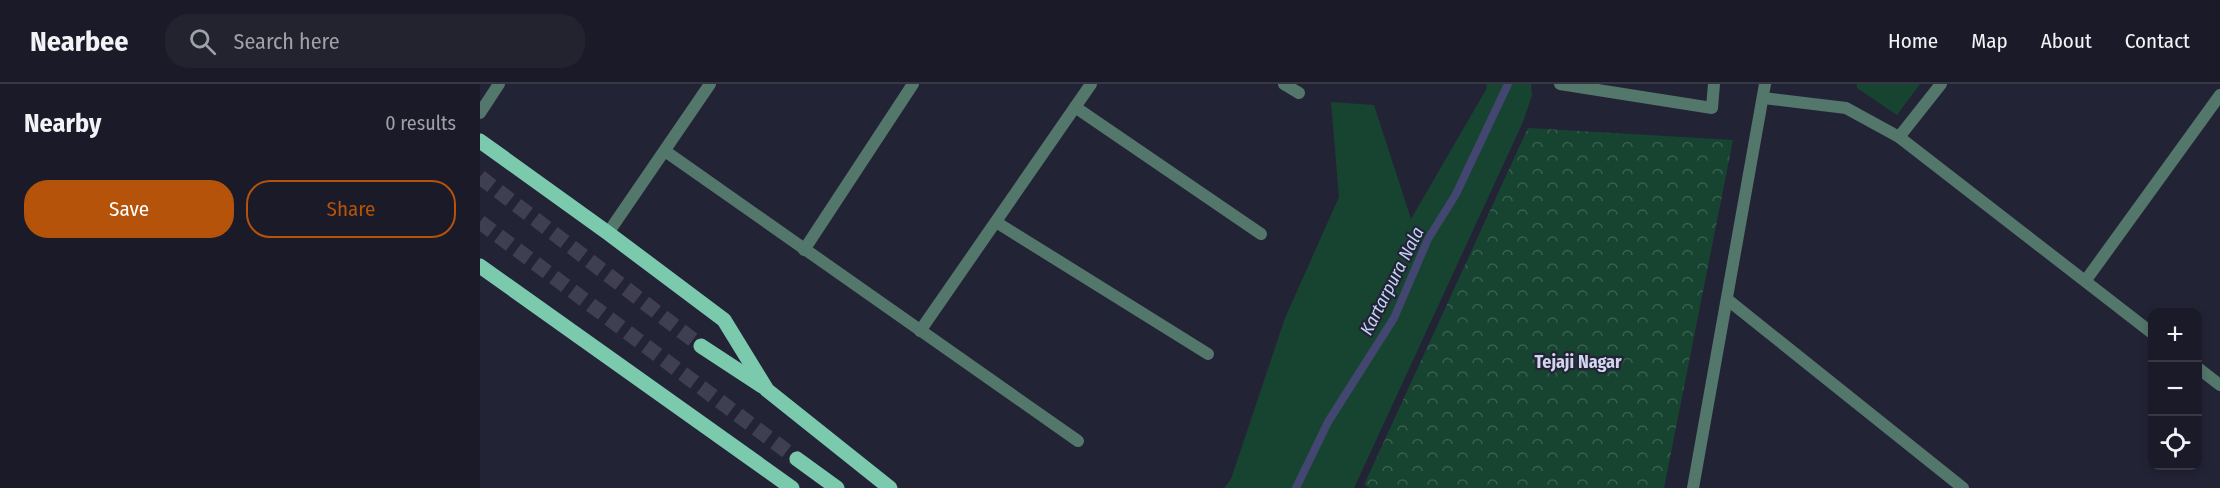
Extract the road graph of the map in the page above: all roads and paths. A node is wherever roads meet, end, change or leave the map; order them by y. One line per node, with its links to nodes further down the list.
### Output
1 (499, 84): 14 (street)
2 (710, 84): 17 (street)
3 (913, 84): 21 (street)
4 (1091, 84): 13 (street)
5 (1284, 84): 10 (street)
6 (1560, 84): 7 (street)
7 (1714, 84)
8 (1765, 84): 12 (street)
9 (1941, 84): 15 (street)
10 (1299, 93)
11 (2220, 95): 23 (street)
12 (1763, 98): 15 (street); 24 (street)
13 (1075, 107): 18 (street); 20 (street)
14 (480, 114)
15 (1899, 136): 23 (street)
16 (480, 141): 19 (main road)
17 (665, 152): 19 (street); 21 (street)
18 (996, 222): 26 (street); 28 (street)
19 (608, 232): 31 (main road)
20 (1261, 234)
21 (804, 249): 26 (street)
22 (480, 266): 34 (main road)
23 (2086, 280): 25 (street)
24 (1728, 300): 37 (street); 38 (street)
25 (2148, 330)
26 (920, 331): 32 (street)
27 (701, 346): 31 (main road)
28 (1208, 354)
29 (2202, 371): 30 (street)
30 (2220, 385)
31 (767, 390): 36 (main road)
32 (1077, 441)
33 (797, 459): 35 (main road)
34 (792, 488)
35 (837, 488)
36 (890, 488)
37 (1693, 488)
38 (1963, 488)

